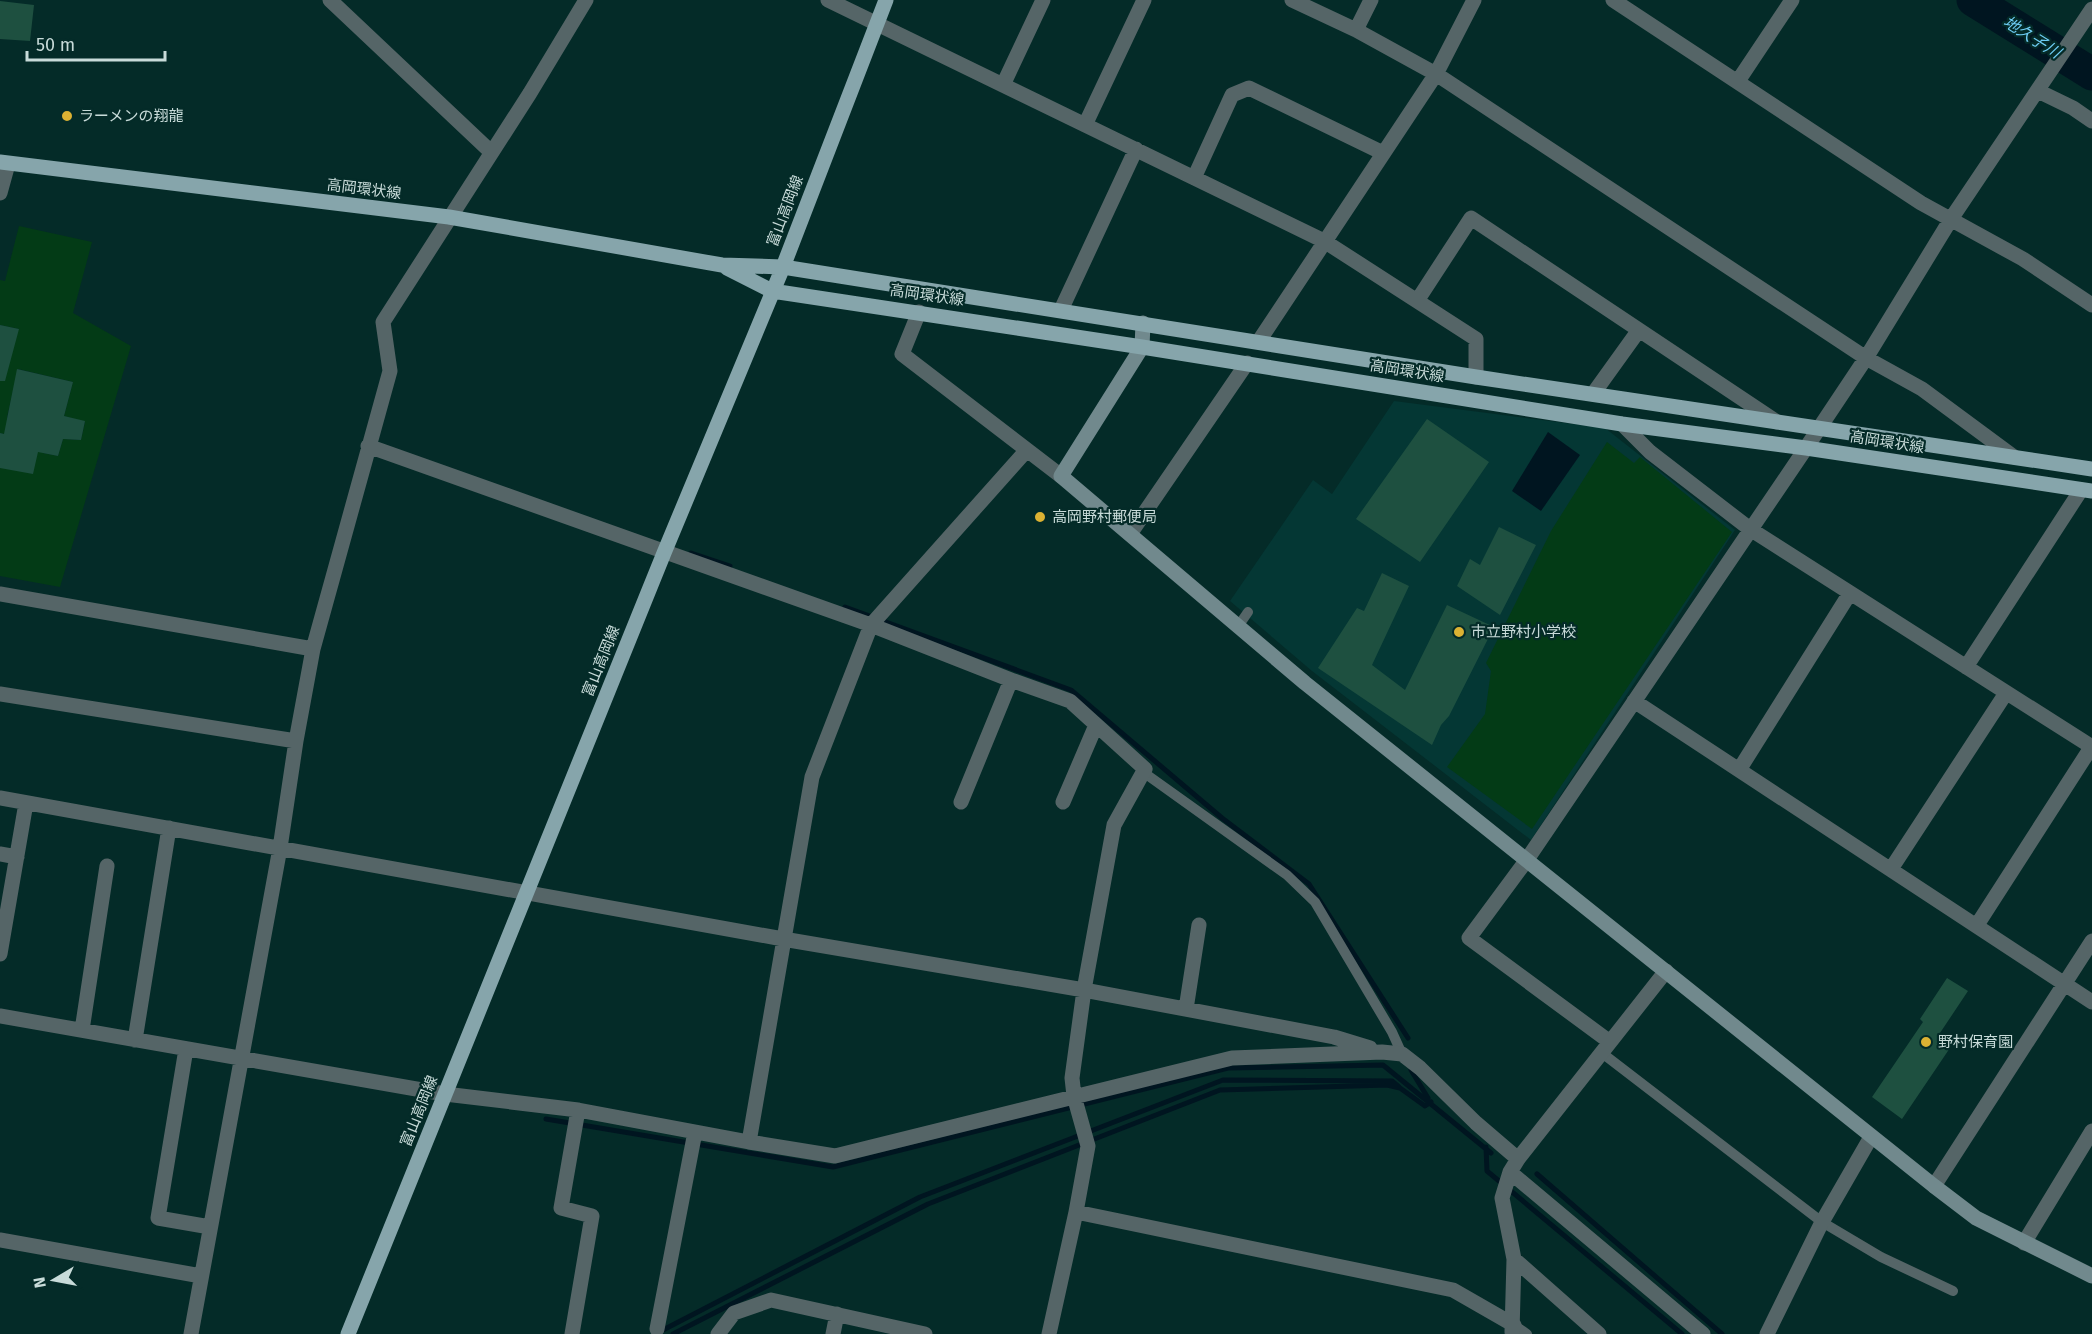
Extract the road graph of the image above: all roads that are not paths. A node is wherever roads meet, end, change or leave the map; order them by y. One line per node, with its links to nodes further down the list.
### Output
1 (330, 0): 22 (street)
2 (586, 0): 22 (street)
3 (828, 0): 13 (street)
4 (886, 0): 13 (main road, 富山高岡線)
5 (1043, 0): 17 (street)
6 (1144, 0): 20 (street)
7 (1292, 0): 14 (street)
8 (1371, 0): 14 (street)
9 (1474, 0): 15 (street)
10 (1613, 0): 16 (street)
11 (1792, 0): 16 (street)
12 (2088, 19): 18 (street)
13 (876, 23): 17 (street); 31 (main road, 富山高岡線)
14 (1356, 30): 15 (street)
15 (1436, 74): 23 (street); 41 (street)
16 (1738, 81): 28 (street)
17 (1003, 85): 20 (street)
18 (2040, 87): 19 (street); 28 (street)
19 (2092, 120)
20 (1085, 125): 21 (street)
21 (1136, 149): 25 (street); 35 (street)
22 (491, 152): 27 (street)
23 (1383, 153): 25 (street); 29 (street)
24 (4, 163): 26 (street); 27 (main road, 高岡環状線)
25 (1194, 178): 29 (street)
26 (0, 193)
27 (449, 217): 30 (main road, 高岡環状線); 48 (street)
28 (1951, 219): 34 (street); 41 (street)
29 (1324, 241): 33 (street); 39 (street)
30 (722, 265): 31 (main road, 高岡環状線); 32 (main road, 高岡環状線)
31 (783, 267): 32 (main road, 富山高岡線); 35 (main road, 高岡環状線)
32 (772, 291): 36 (main road, 高岡環状線); 57 (main road, 富山高岡線)
33 (1417, 301): 38 (street); 43 (street)
34 (2092, 305)
35 (1061, 310): 37 (main road, 高岡環状線)
36 (919, 312): 40 (main road, 高岡環状線); 50 (street)
37 (1143, 323): 39 (main road, 高岡環状線); 40 (street)
38 (1640, 330): 44 (street); 45 (street)
39 (1259, 341): 43 (main road, 高岡環状線)
40 (1142, 346): 42 (main road, 高岡環状線); 53 (street)
41 (1866, 358): 47 (street); 51 (street)
42 (1247, 363): 46 (main road, 高岡環状線); 56 (street)
43 (1476, 377): 44 (main road, 高岡環状線)
44 (1593, 394): 45 (main road, 高岡環状線)
45 (1777, 422): 47 (main road, 高岡環状線)
46 (1622, 424): 49 (main road, 高岡環状線); 55 (street)
47 (1819, 428): 49 (street); 51 (main road, 高岡環状線)
48 (368, 446): 57 (street); 63 (street)
49 (1806, 448): 54 (main road, 高岡環状線); 55 (street)
50 (1026, 451): 53 (street); 61 (street)
51 (2014, 457): 52 (main road, 高岡環状線)
52 (2092, 469)
53 (1061, 476): 56 (street)
54 (2087, 490): 64 (street)
55 (1750, 529): 58 (street); 68 (street)
56 (1130, 534): 62 (street)
57 (664, 553): 61 (street); 85 (main road, 富山高岡線)
58 (1850, 593): 64 (street); 72 (street)
59 (0, 594): 63 (street)
60 (1248, 612): 62 (lane)
61 (874, 621): 65 (street); 88 (street)
62 (1239, 625): 82 (street)
63 (313, 650): 70 (street)
64 (1966, 667): 66 (street)
65 (1011, 680): 69 (street); 75 (street)
66 (2007, 693): 71 (street); 84 (street)
67 (0, 694): 70 (street)
68 (1634, 701): 72 (street); 82 (street)
69 (1096, 725): 73 (street); 76 (street)
70 (296, 741): 79 (street)
71 (2092, 747): 87 (street)
72 (1739, 770): 84 (street)
73 (1143, 772): 93 (street); 102 (lane)
74 (0, 798): 77 (street)
75 (961, 802)
76 (1063, 802)
77 (26, 803): 78 (street); 81 (street)
78 (169, 828): 79 (street); 98 (street)
79 (280, 848): 85 (street); 103 (street)
80 (0, 854): 81 (street)
81 (17, 857): 90 (street)
82 (1526, 861): 91 (street); 100 (street)
83 (107, 866): 97 (street)
84 (1891, 869): 87 (street)
85 (527, 892): 88 (street); 104 (main road, 富山高岡線)
86 (1199, 925): 95 (street)
87 (1977, 925): 92 (street)
88 (783, 939): 93 (street); 110 (street)
89 (2092, 941): 92 (street)
90 (0, 954)
91 (1666, 971): 100 (street); 109 (street)
92 (2064, 984): 94 (street); 112 (street)
93 (1084, 990): 95 (street); 105 (street)
94 (2092, 1002)
95 (1186, 1009): 101 (street)
96 (0, 1016): 97 (street)
97 (82, 1030): 98 (street)
98 (135, 1040): 99 (street)
99 (186, 1048): 103 (street); 115 (street)
100 (1606, 1048): 111 (street); 114 (lane)
101 (1382, 1052): 102 (street); 105 (street)
102 (1402, 1054): 111 (street)
103 (242, 1058): 104 (street); 115 (street)
104 (445, 1094): 106 (street); 126 (main road, 富山高岡線)
105 (1076, 1103): 110 (street); 113 (street)
106 (576, 1118): 108 (street); 127 (street)
107 (2092, 1131): 117 (street)
108 (695, 1132): 110 (street); 123 (street)
109 (1871, 1137): 112 (street); 114 (street)
110 (749, 1142)
111 (1514, 1165): 118 (street); 134 (street)
112 (1934, 1186): 117 (street)
113 (1076, 1212): 124 (street); 131 (street)
114 (1822, 1222): 121 (lane); 135 (street)
115 (210, 1227): 119 (street)
116 (0, 1240): 119 (street)
117 (2024, 1243): 120 (street)
118 (1514, 1259): 124 (street); 133 (street)
119 (201, 1276): 125 (street)
120 (2092, 1276)
121 (1953, 1291)
122 (837, 1314): 128 (street); 129 (street); 130 (street)
123 (657, 1329)
124 (1513, 1330): 132 (lane)
125 (191, 1334)
126 (348, 1334)
127 (572, 1334)
128 (718, 1334)
129 (832, 1334)
130 (925, 1334)
131 (1049, 1334)
132 (1527, 1334)
133 (1599, 1334)
134 (1703, 1334)
135 (1767, 1334)

